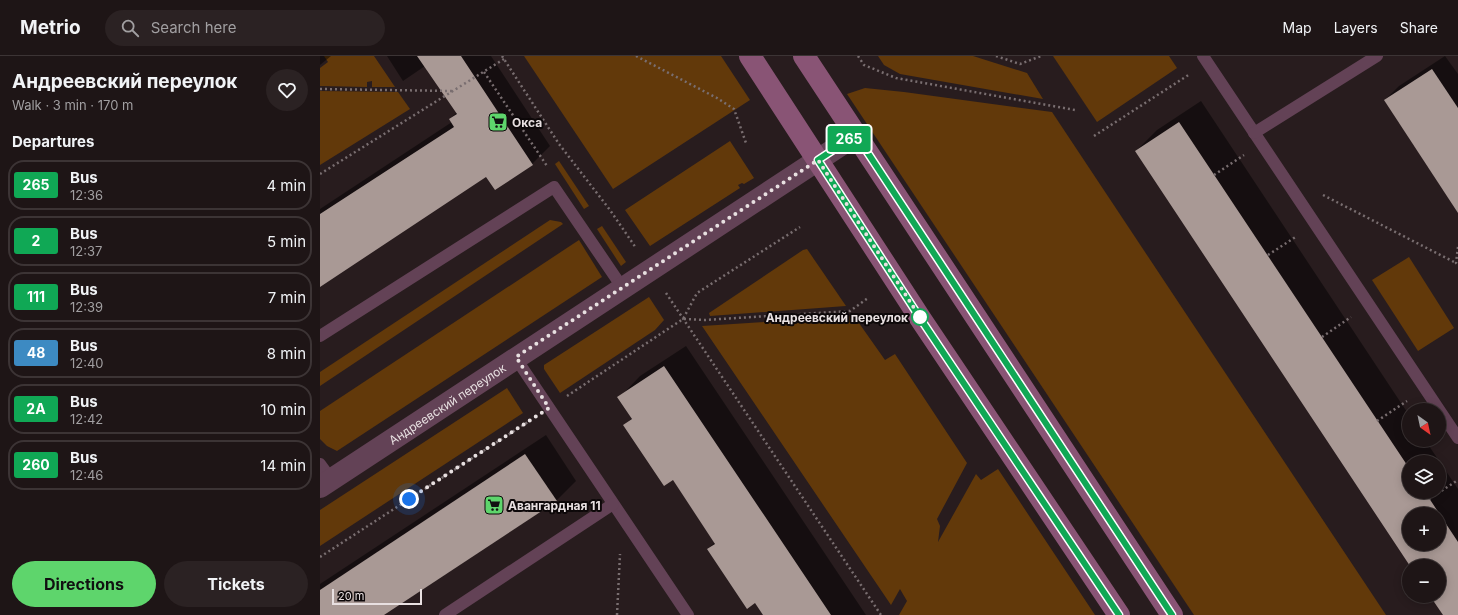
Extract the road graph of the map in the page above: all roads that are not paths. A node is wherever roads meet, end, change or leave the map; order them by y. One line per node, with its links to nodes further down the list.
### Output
1 (750, 56): 7 (main road)
2 (804, 56): 6 (main road)
3 (1377, 56): 5 (lane)
4 (1205, 59): 5 (lane)
5 (1254, 133): 11 (lane)
6 (856, 135): 7 (street, Андреевский переулок); 17 (main road)
7 (818, 160): 8 (street, Андреевский переулок); 16 (main road)
8 (622, 288): 9 (lane); 10 (street, Андреевский переулок)
9 (320, 336)
10 (516, 357): 12 (street, Андреевский переулок); 13 (lane)
11 (1458, 438)
12 (324, 477)
13 (613, 504): 14 (lane); 15 (lane)
14 (445, 615)
15 (688, 615)
16 (1119, 615)
17 (1172, 615)

